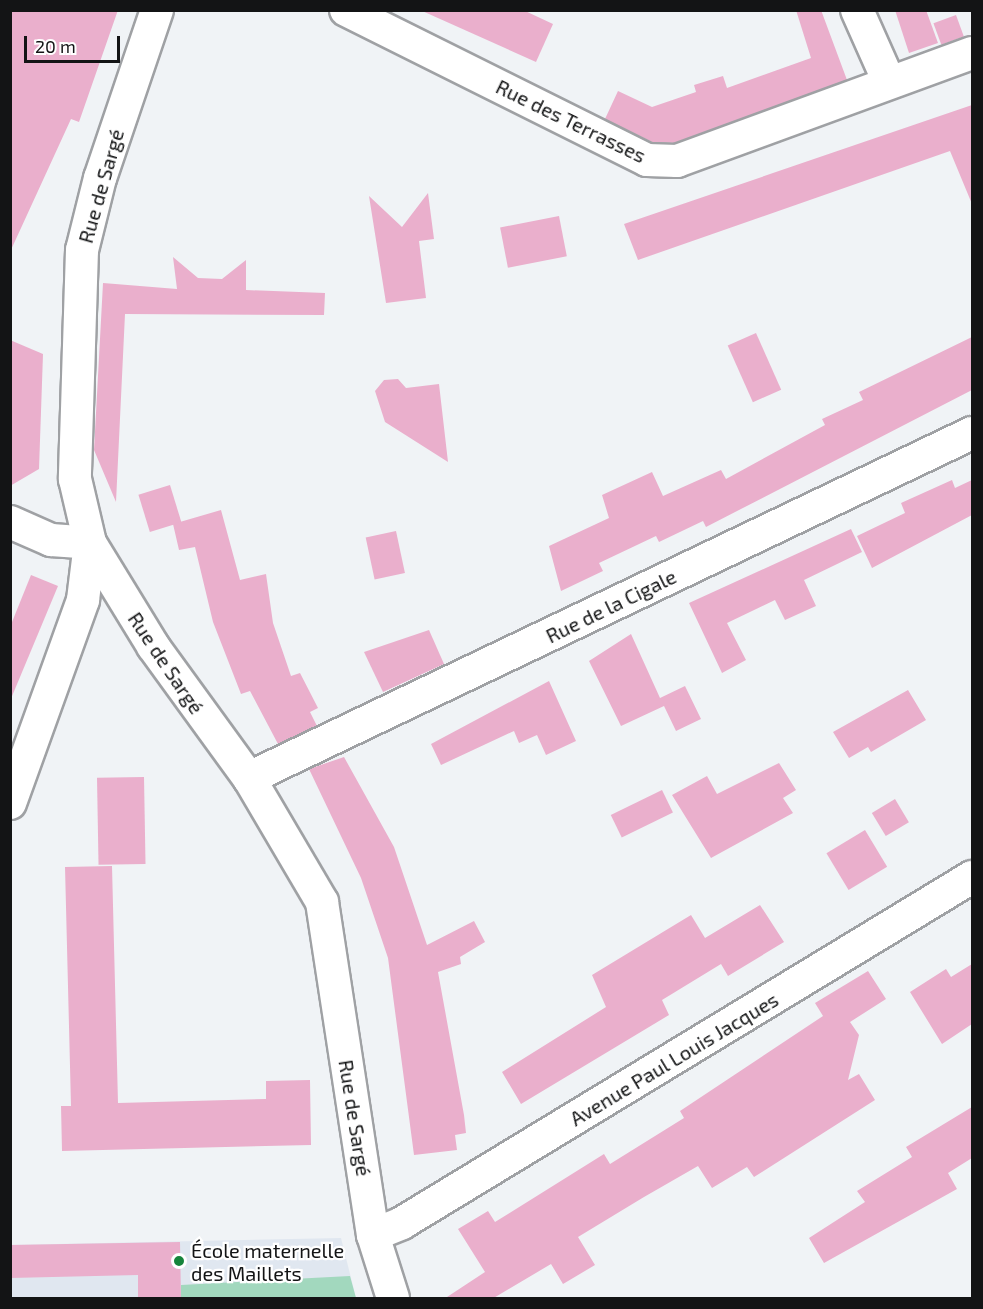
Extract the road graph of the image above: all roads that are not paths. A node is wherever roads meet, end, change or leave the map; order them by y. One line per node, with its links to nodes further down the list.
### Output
1 (158, 10): 8 (street, Rue de Sargé)
2 (346, 10): 5 (street, Rue des Terrasses)
3 (857, 10): 5 (street)
4 (972, 53): 5 (street, Rue des Terrasses)
5 (889, 82)
6 (972, 433): 9 (street, Rue de la Cigale)
7 (10, 522): 8 (street)
8 (90, 543): 9 (street, Rue de Sargé); 10 (street)
9 (249, 778): 12 (street, Rue de Sargé)
10 (10, 803)
11 (972, 878): 12 (street, Avenue Paul Louis Jacques)
12 (373, 1235): 13 (street, Rue de Sargé)
13 (393, 1299)

